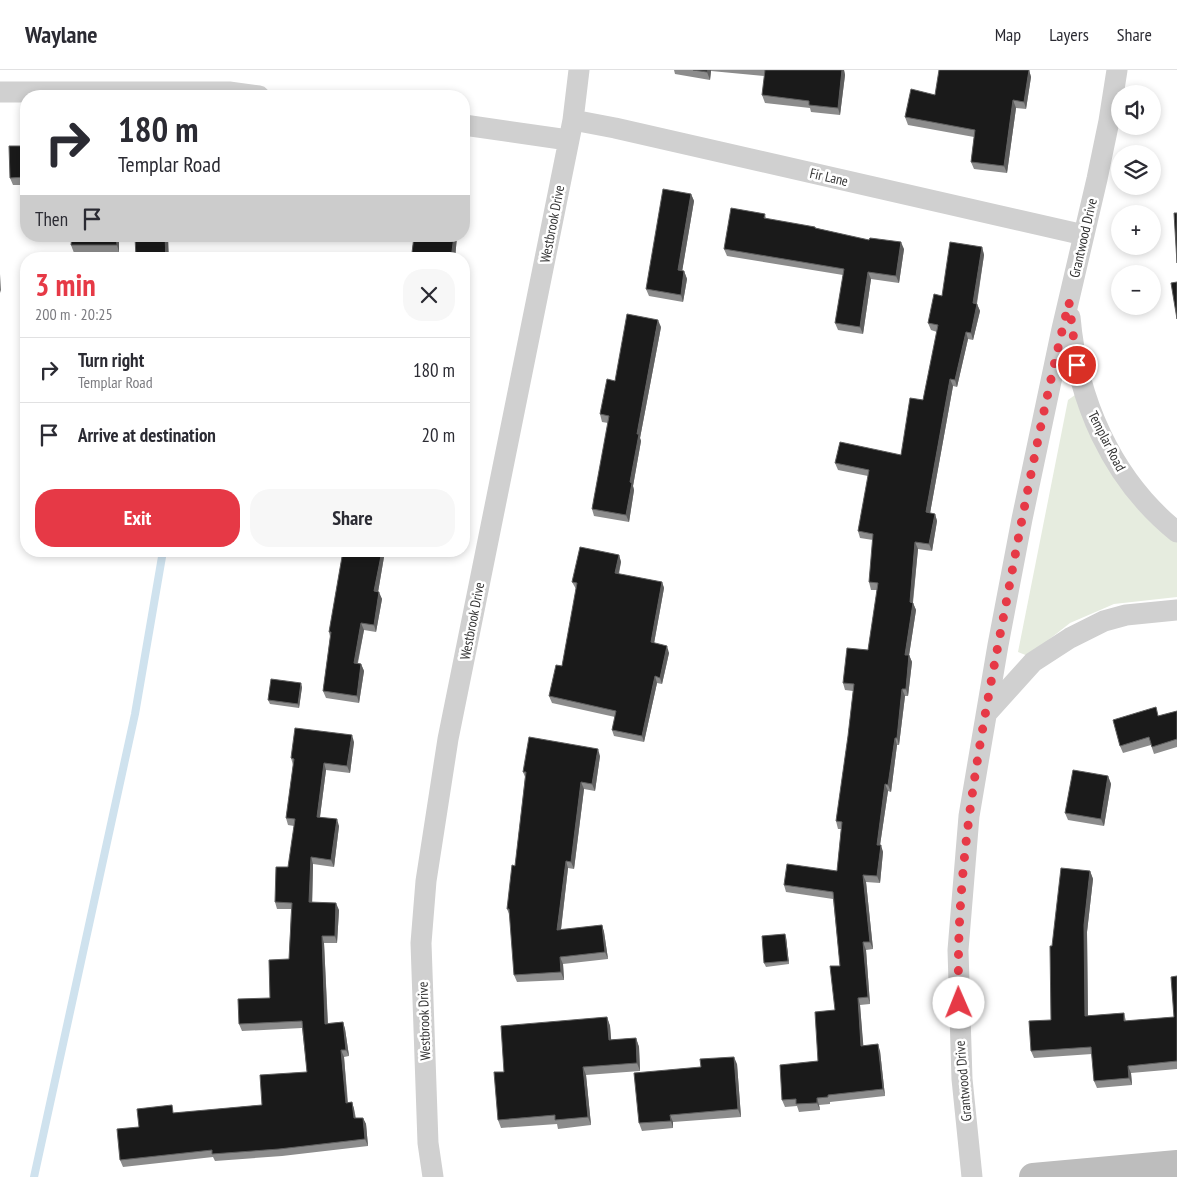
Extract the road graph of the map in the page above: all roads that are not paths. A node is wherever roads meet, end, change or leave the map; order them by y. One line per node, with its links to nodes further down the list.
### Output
1 (579, 70): 6 (street, Westbrook Drive)
2 (1117, 70): 7 (street, Grantwood Drive)
3 (0, 92): 4 (street)
4 (20, 92)
5 (470, 125): 6 (street, Fir Lane)
6 (571, 130): 7 (street, Fir Lane); 13 (street, Westbrook Drive)
7 (1084, 236): 8 (street, Grantwood Drive)
8 (1069, 302): 9 (street, Templar Road); 11 (street, Grantwood Drive)
9 (1177, 532)
10 (1177, 610): 11 (street)
11 (986, 715): 14 (street, Grantwood Drive)
12 (1177, 1164): 15 (street)
13 (433, 1177)
14 (972, 1177)
15 (1033, 1177)

